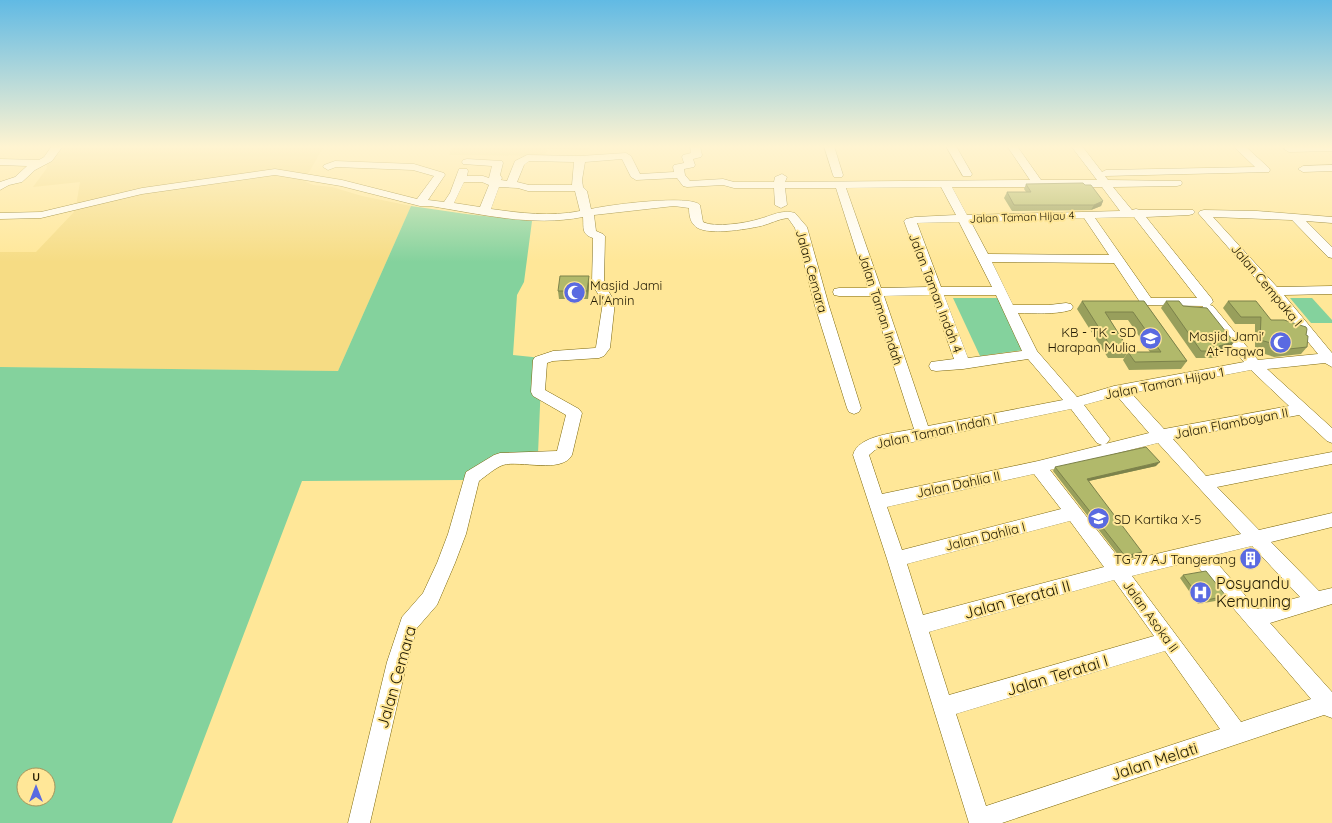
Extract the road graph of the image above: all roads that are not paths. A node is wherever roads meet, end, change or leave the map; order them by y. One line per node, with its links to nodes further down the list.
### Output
1 (188, 184): 23 (street)
2 (347, 184): 14 (street)
3 (433, 184): 14 (street)
4 (458, 184): 17 (street)
5 (494, 184): 18 (street)
6 (512, 184): 13 (street)
7 (578, 184): 13 (street)
8 (686, 184): 15 (street)
9 (780, 184): 16 (street)
10 (840, 184): 33 (street, Jalan Taman Indah)
11 (945, 184): 25 (street)
12 (1106, 184): 20 (street)
13 (578, 188): 19 (street)
14 (420, 203): 17 (street)
15 (694, 205): 19 (street); 48 (street, Jalan Cemara)
16 (781, 205)
17 (447, 206): 18 (street)
18 (484, 212): 19 (street)
19 (588, 212): 72 (street, Jalan Cemara)
20 (1132, 212): 21 (street, Jalan Taman Hijau 4); 22 (street, Jalan Taman Hijau 4); 38 (street)
21 (1189, 212)
22 (1087, 215): 25 (street, Jalan Taman Hijau 4); 30 (street)
23 (0, 216)
24 (1296, 218): 26 (street); 28 (street); 31 (street, Jalan Cempaka I)
25 (963, 219): 27 (street, Jalan Taman Hijau 4); 29 (street)
26 (1332, 220)
27 (910, 221): 34 (street, Jalan Taman Indah 4)
28 (1332, 254)
29 (984, 258): 30 (street); 35 (street)
30 (1117, 259): 38 (street)
31 (1274, 290): 32 (street); 42 (street, Jalan Cempaka I)
32 (1326, 290): 37 (street)
33 (876, 291): 34 (street); 36 (street); 50 (street, Jalan Taman Indah)
34 (936, 291): 35 (street); 43 (street, Jalan Taman Indah 4)
35 (1000, 291): 40 (street)
36 (838, 292)
37 (1332, 302)
38 (1207, 305): 44 (street)
39 (1066, 307): 40 (street)
40 (1008, 309): 41 (street)
41 (1031, 354): 43 (street); 47 (street)
42 (1331, 359): 44 (street, Jalan Taman Hijau 1)
43 (963, 364): 45 (street)
44 (1254, 365): 46 (street, Jalan Taman Hijau 1); 49 (street)
45 (936, 366)
46 (1120, 390): 47 (street, Jalan Taman Hijau 1); 51 (street)
47 (1074, 403): 50 (street, Jalan Taman Indah I); 53 (street)
48 (854, 408)
49 (1301, 409): 51 (street, Jalan Flamboyan II); 52 (street)
50 (923, 433): 57 (street, Jalan Taman Indah I)
51 (1161, 436): 55 (street); 56 (street)
52 (1332, 437)
53 (1102, 439)
54 (1332, 458): 56 (street)
55 (1038, 467): 57 (street, Jalan Dahlia II); 58 (street, Jalan Asoka II)
56 (1203, 483): 60 (street)
57 (877, 502): 62 (street, Jalan Taman Indah I)
58 (1073, 513): 62 (street, Jalan Dahlia I); 63 (street, Jalan Asoka II)
59 (1332, 520): 60 (street, Jalan Teratai II)
60 (1255, 538): 61 (street, Jalan Teratai II); 64 (street)
61 (1196, 552): 63 (street, Jalan Teratai II); 65 (street)
62 (896, 559): 66 (street, Jalan Taman Indah I)
63 (1118, 571): 66 (street, Jalan Teratai II); 67 (street, Jalan Asoka II)
64 (1324, 598): 65 (street)
65 (1255, 618): 68 (street)
66 (917, 626): 69 (street, Jalan Taman Indah I)
67 (1169, 641): 69 (street, Jalan Teratai I); 70 (street, Jalan Asoka II)
68 (1331, 704): 70 (street, Jalan Melati)
69 (944, 707): 71 (street, Jalan Taman Indah I)
70 (1237, 734): 71 (street, Jalan Melati)
71 (980, 821)
72 (359, 823)

